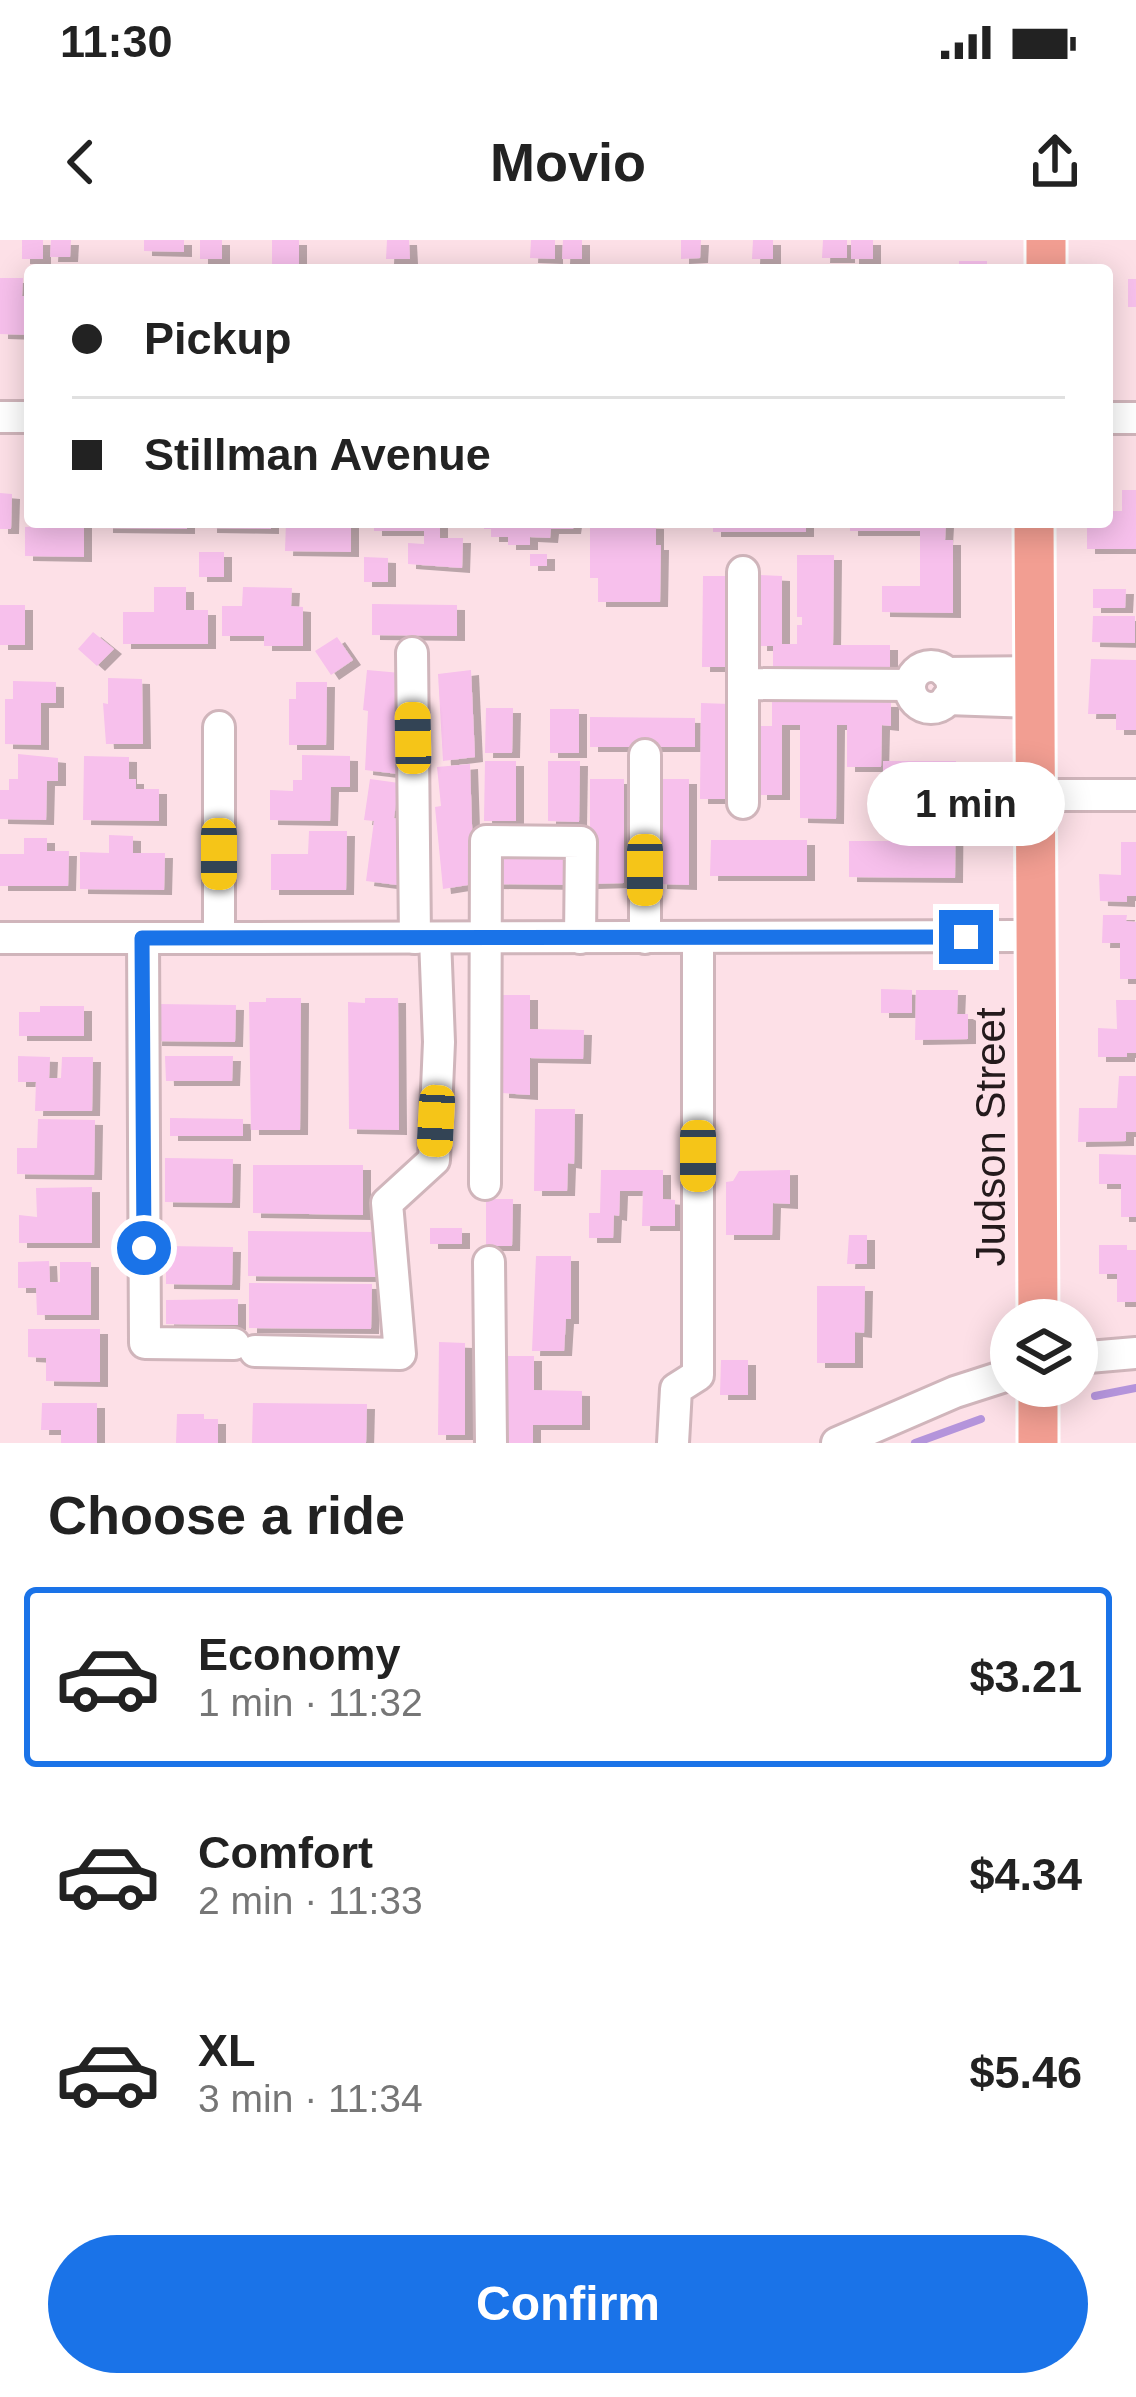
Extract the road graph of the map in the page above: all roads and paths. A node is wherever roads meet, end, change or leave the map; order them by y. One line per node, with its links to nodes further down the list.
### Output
1 (1034, 528): 5 (main road, Judson Street)
2 (743, 572): 4 (street)
3 (412, 653): 15 (street)
4 (743, 684): 5 (street); 10 (street)
5 (1033, 687): 8 (main road, Judson Street)
6 (219, 727): 14 (street)
7 (645, 755): 18 (street)
8 (1033, 795): 9 (street); 11 (main road, Judson Street)
9 (1136, 795)
10 (743, 803)
11 (1034, 936): 19 (street); 22 (main road, Judson Street)
12 (0, 938): 13 (street)
13 (142, 938): 14 (street); 15 (street)
14 (219, 938): 15 (street)
15 (425, 938): 16 (street)
16 (485, 938): 17 (street); 17 (street); 20 (street)
17 (580, 938): 18 (street)
18 (645, 938): 19 (street)
19 (698, 938): 28 (street)
20 (484, 1184)
21 (489, 1262): 27 (street)
22 (1038, 1299)
23 (1136, 1353): 24 (street)
24 (1098, 1356)
25 (990, 1381): 29 (street)
26 (1038, 1407): 30 (main road)
27 (491, 1443)
28 (674, 1443)
29 (837, 1443)
30 (1038, 1443)

